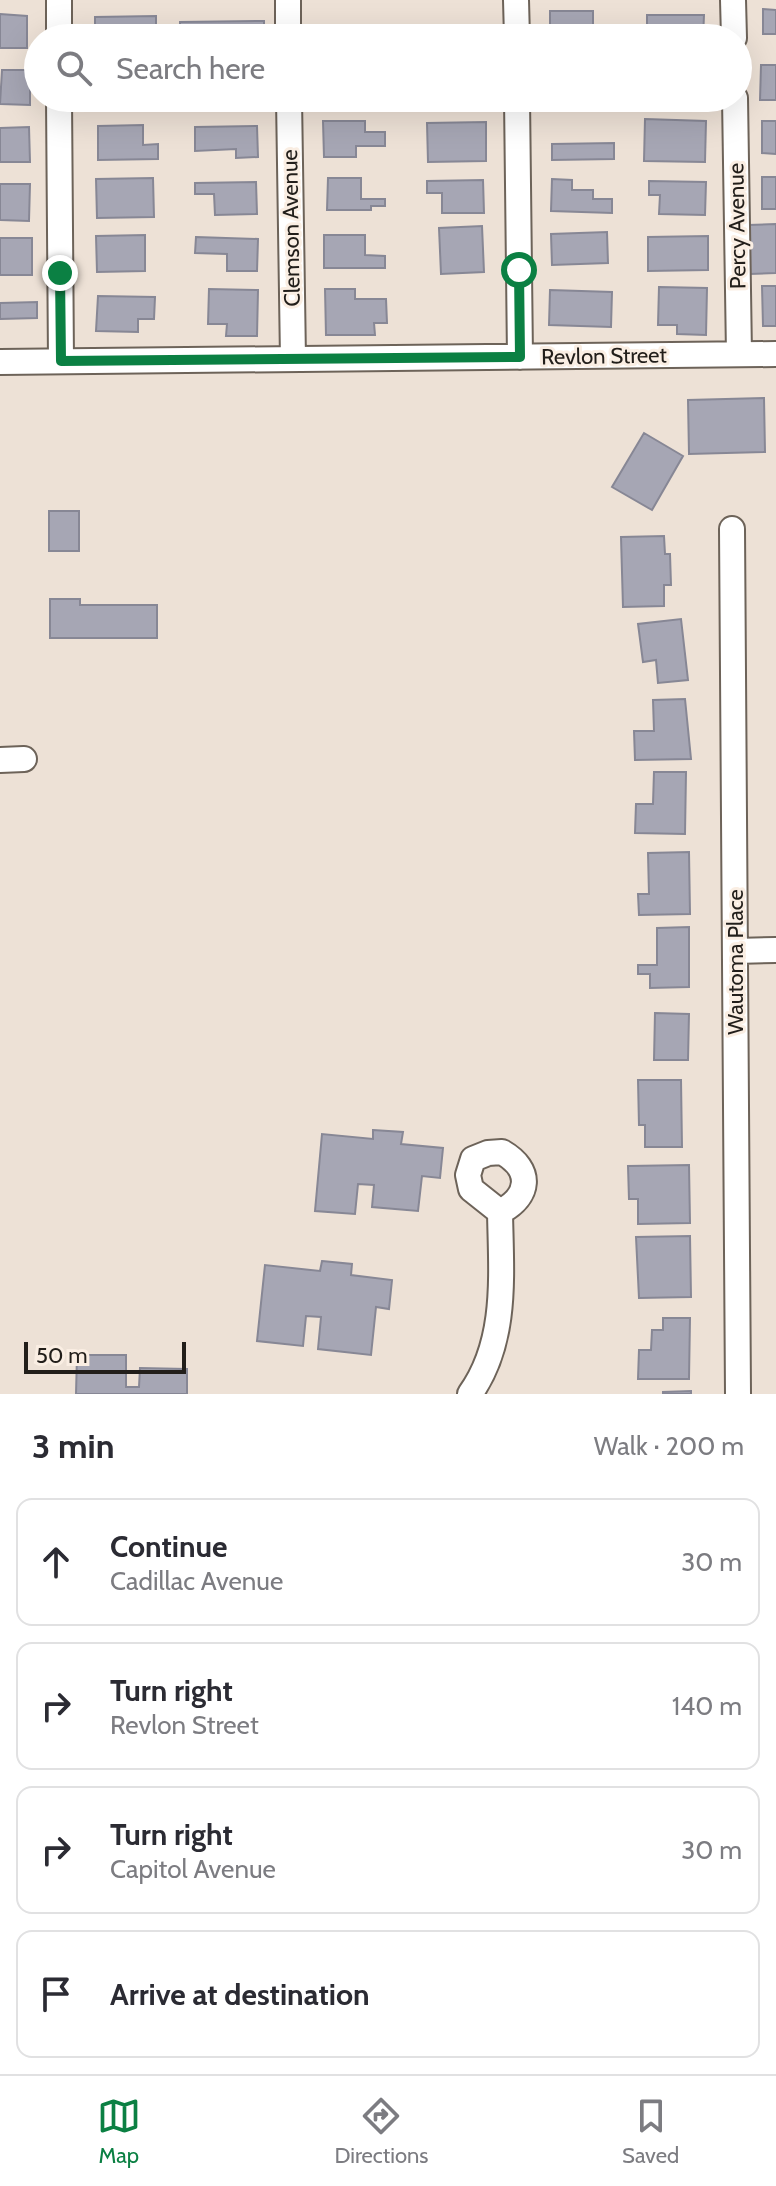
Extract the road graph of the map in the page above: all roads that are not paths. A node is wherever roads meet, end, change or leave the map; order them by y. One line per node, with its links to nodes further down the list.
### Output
1 (59, 0): 5 (street)
2 (288, 0): 6 (street)
3 (516, 0): 7 (street)
4 (733, 0): 8 (street)
5 (59, 24)
6 (288, 24)
7 (517, 24)
8 (734, 24)
9 (59, 112): 17 (street)
10 (289, 112): 16 (street, Clemson Avenue)
11 (517, 112): 15 (street)
12 (735, 112): 13 (street, Percy Avenue)
13 (739, 354): 14 (street, Revlon Street); 15 (street, Revlon Street)
14 (776, 354)
15 (520, 357): 16 (street, Revlon Street)
16 (293, 359): 17 (street, Revlon Street)
17 (61, 361): 18 (street, Revlon Street)
18 (0, 362)
19 (732, 529): 21 (street, Wautoma Place)
20 (776, 950): 21 (street)
21 (735, 951): 24 (street, Wautoma Place)
22 (500, 1212): 23 (street)
23 (470, 1394)
24 (738, 1394)

